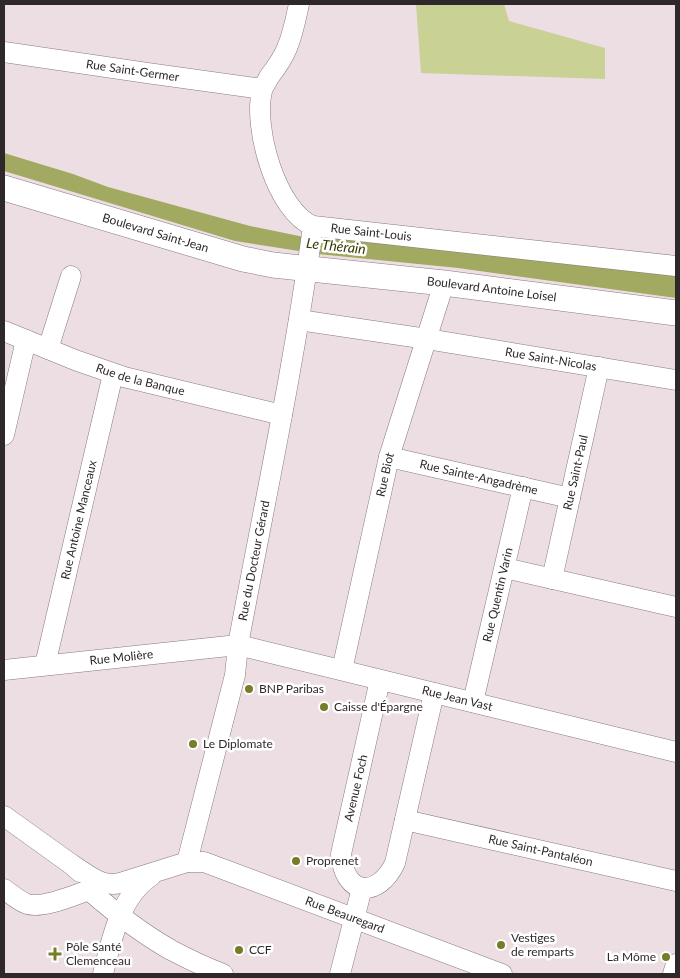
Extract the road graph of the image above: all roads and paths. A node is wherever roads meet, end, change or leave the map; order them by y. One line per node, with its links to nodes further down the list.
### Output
1 (299, 4): 3 (street, Rue Saint-Louis)
2 (4, 52): 3 (street, Rue Saint-Germer)
3 (262, 89): 5 (street, Rue Saint-Louis)
4 (4, 188): 6 (main road, Boulevard Saint-Jean)
5 (313, 226): 6 (street, Rue du Docteur Gérard); 7 (street, Rue Saint-Louis)
6 (308, 262): 9 (main road, Boulevard Antoine Loisel); 11 (street, Rue du Docteur Gérard)
7 (676, 266)
8 (71, 276): 15 (street)
9 (444, 283): 10 (main road, Boulevard Antoine Loisel); 13 (street, Rue Biot)
10 (676, 313)
11 (299, 320): 13 (street, Rue Saint-Nicolas); 19 (street, Rue du Docteur Gérard)
12 (4, 331): 14 (street, Rue de la Banque)
13 (427, 339): 16 (street, Rue Saint-Nicolas); 21 (street, Rue Biot)
14 (26, 340): 15 (street, Rue de la Banque); 20 (street)
15 (48, 349): 17 (street, Rue de la Banque)
16 (599, 367): 18 (street, Rue Saint-Nicolas); 23 (street, Rue Saint-Paul)
17 (113, 374): 19 (street, Rue de la Banque); 28 (street, Rue Antoine Manceaux)
18 (676, 380)
19 (282, 415): 27 (street, Rue du Docteur Gérard)
20 (4, 435)
21 (389, 456): 22 (street, Rue Sainte-Angadrème); 30 (street, Rue Biot)
22 (523, 487): 23 (street, Rue Sainte-Angadrème); 24 (street, Rue Quentin Varin)
23 (570, 498): 25 (street, Rue Saint-Paul)
24 (504, 568): 25 (street); 33 (street, Rue Quentin Varin)
25 (552, 579): 26 (street)
26 (676, 607)
27 (238, 645): 28 (street, Rue Molière); 30 (street, Rue Jean Vast); 37 (street, Rue du Docteur Gérard)
28 (45, 665): 29 (street, Rue Molière)
29 (4, 670)
30 (342, 670): 31 (street, Rue Jean Vast)
31 (380, 680): 32 (street, Rue Jean Vast); 41 (street, Avenue Foch)
32 (434, 692): 33 (street, Rue Jean Vast); 36 (street)
33 (473, 702): 34 (street, Rue Jean Vast)
34 (676, 752)
35 (4, 816): 38 (street)
36 (405, 820): 40 (street, Rue Saint-Pantaléon); 41 (street)
37 (187, 862): 39 (street); 44 (street, Rue Beauregard)
38 (71, 864): 39 (street); 43 (street)
39 (159, 872): 43 (street)
40 (676, 881)
41 (362, 888): 44 (street)
42 (4, 889): 43 (street)
43 (120, 916): 46 (street); 47 (street)
44 (354, 918): 48 (street); 49 (street, Rue Beauregard)
45 (676, 964): 50 (street)
46 (103, 974)
47 (223, 974)
48 (340, 974)
49 (502, 974)
50 (673, 974)

